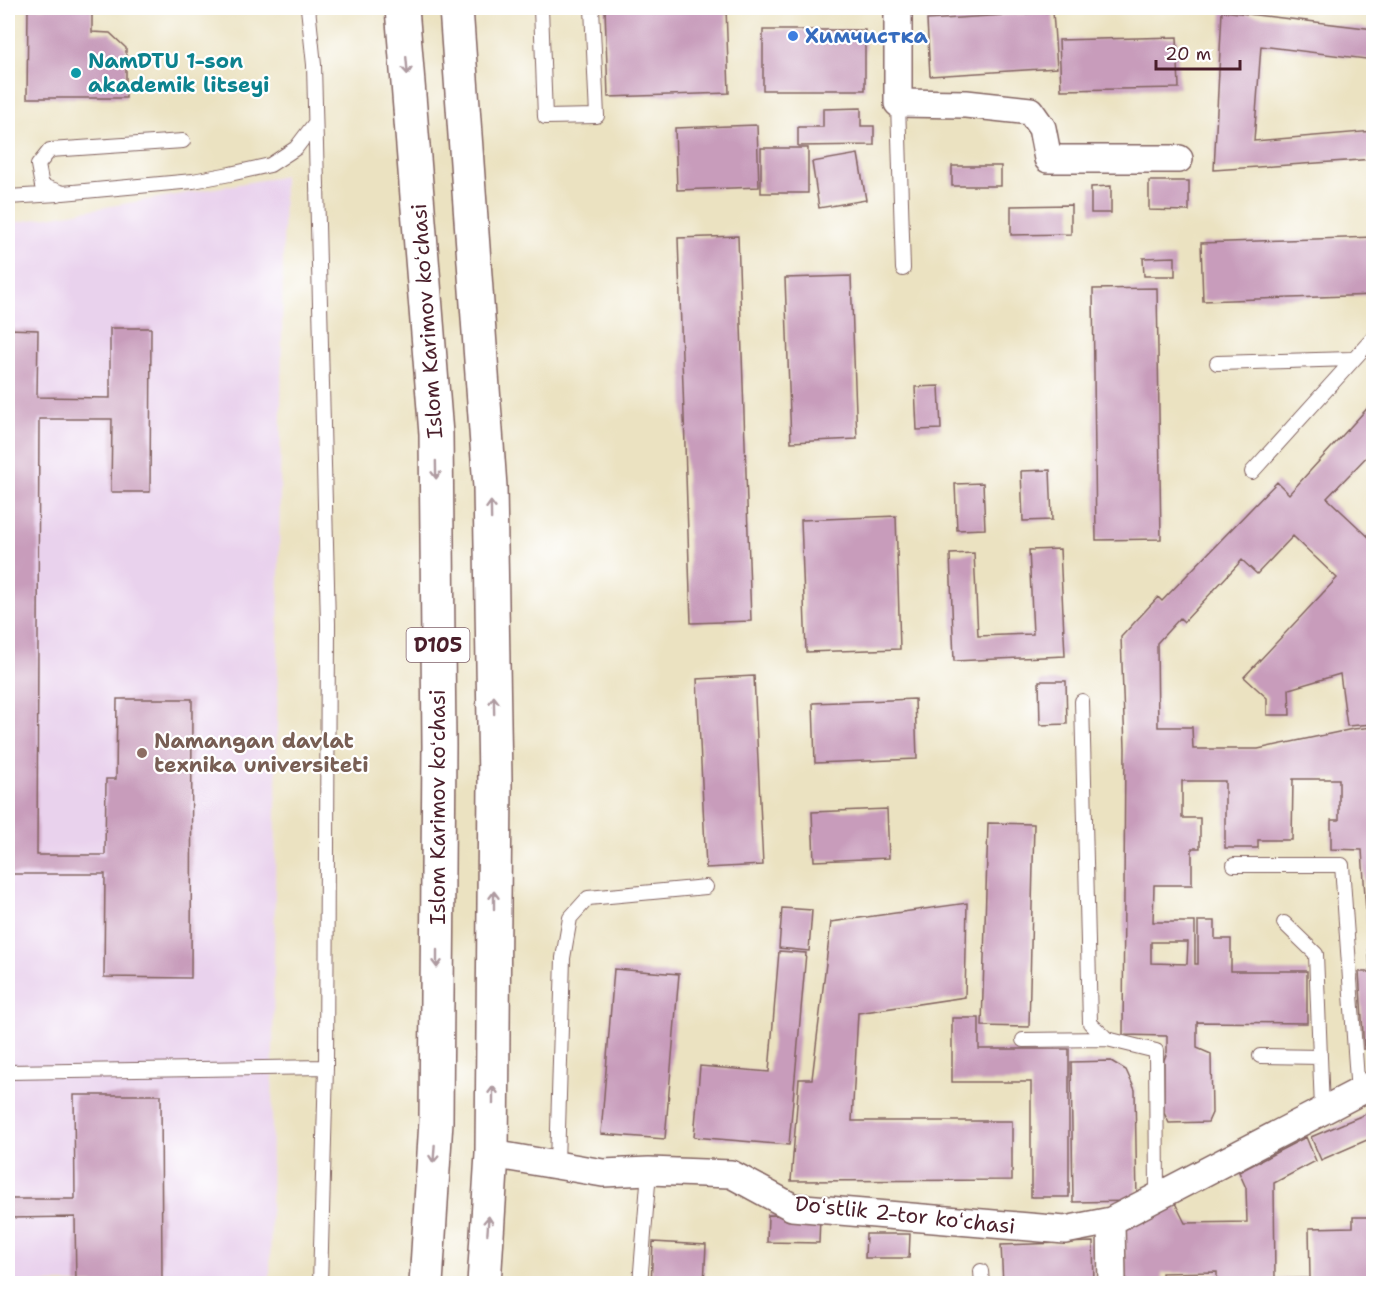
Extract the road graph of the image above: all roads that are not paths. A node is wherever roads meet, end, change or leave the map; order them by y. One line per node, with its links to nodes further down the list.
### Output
1 (308, 8): 8 (lane)
2 (402, 8): 36 (main road, Islom Karimov koʻchasi / D105, one-way to 36)
3 (456, 8): 30 (main road, D105, one-way to 3)
4 (541, 8): 5 (lane)
5 (592, 8)
6 (898, 8): 7 (street)
7 (898, 103): 10 (street); 13 (lane)
8 (315, 123): 11 (lane); 26 (lane)
9 (183, 141): 11 (lane)
10 (1179, 159)
11 (63, 194): 12 (lane)
12 (8, 197)
13 (903, 269)
14 (1374, 337): 15 (lane)
15 (1351, 359): 16 (lane); 17 (lane)
16 (1216, 363)
17 (1252, 472)
18 (1082, 701): 22 (lane)
19 (1234, 865): 28 (lane)
20 (706, 887): 31 (lane)
21 (1284, 922): 25 (lane)
22 (1107, 1039): 23 (lane); 33 (lane)
23 (1023, 1040)
24 (1260, 1056): 25 (lane)
25 (1320, 1057): 29 (lane)
26 (326, 1067): 27 (lane); 35 (lane)
27 (8, 1072)
28 (1366, 1089): 29 (street, Doʻstlik 2-tor koʻchasi)
29 (1322, 1109): 33 (street, Doʻstlik 2-tor koʻchasi)
30 (492, 1154): 31 (street, Doʻstlik 2-tor koʻchasi); 37 (main road, one-way to 30)
31 (557, 1164): 32 (street, Doʻstlik 2-tor koʻchasi)
32 (649, 1171): 34 (street, Doʻstlik 2-tor koʻchasi); 38 (lane)
33 (1157, 1195): 34 (street, Doʻstlik 2-tor koʻchasi)
34 (1111, 1221): 39 (street)
35 (320, 1284)
36 (426, 1284)
37 (484, 1284)
38 (640, 1284)
39 (1112, 1284)

